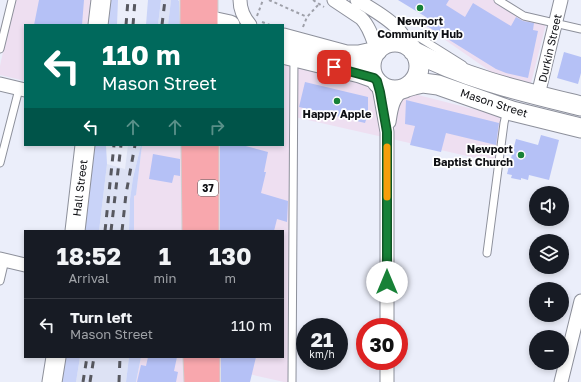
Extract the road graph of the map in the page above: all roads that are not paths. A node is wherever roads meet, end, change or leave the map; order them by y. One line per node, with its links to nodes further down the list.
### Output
1 (12, 0): 17 (lane)
2 (101, 0): 10 (street)
3 (191, 0): 9 (main road)
4 (240, 0): 12 (street)
5 (334, 0): 16 (street)
6 (357, 0): 16 (street)
7 (498, 0): 13 (lane)
8 (561, 0): 13 (street, Durkin Street)
9 (201, 19): 11 (street)
10 (98, 24)
11 (225, 24)
12 (249, 24)
13 (555, 24): 14 (lane); 23 (street, Durkin Street)
14 (581, 29)
15 (292, 35): 16 (street)
16 (396, 47): 19 (street); 21 (street); 23 (street, Mason Street)
17 (0, 49)
18 (288, 56): 19 (street); 48 (lane)
19 (376, 80): 21 (street); 27 (street)
20 (0, 84): 22 (street)
21 (405, 88): 25 (street, Mason Street); 27 (street)
22 (22, 89): 31 (lane)
23 (538, 96): 24 (street, Mason Street)
24 (581, 106)
25 (507, 109): 26 (street, Mason Street); 35 (lane)
26 (581, 128)
27 (387, 132): 40 (street)
28 (86, 146): 32 (street, Hall Street)
29 (192, 146): 33 (main road, 37)
30 (208, 146): 34 (main road, 37)
31 (0, 163)
32 (75, 230)
33 (193, 230)
34 (208, 230)
35 (487, 253)
36 (3, 259): 37 (street); 38 (lane)
37 (24, 265)
38 (0, 281)
39 (581, 301): 50 (street)
40 (387, 318)
41 (56, 358): 45 (street)
42 (194, 358): 46 (main road)
43 (209, 358): 47 (main road)
44 (387, 370): 49 (street)
45 (52, 382)
46 (194, 382)
47 (209, 382)
48 (292, 382)
49 (387, 382)
50 (561, 382)

